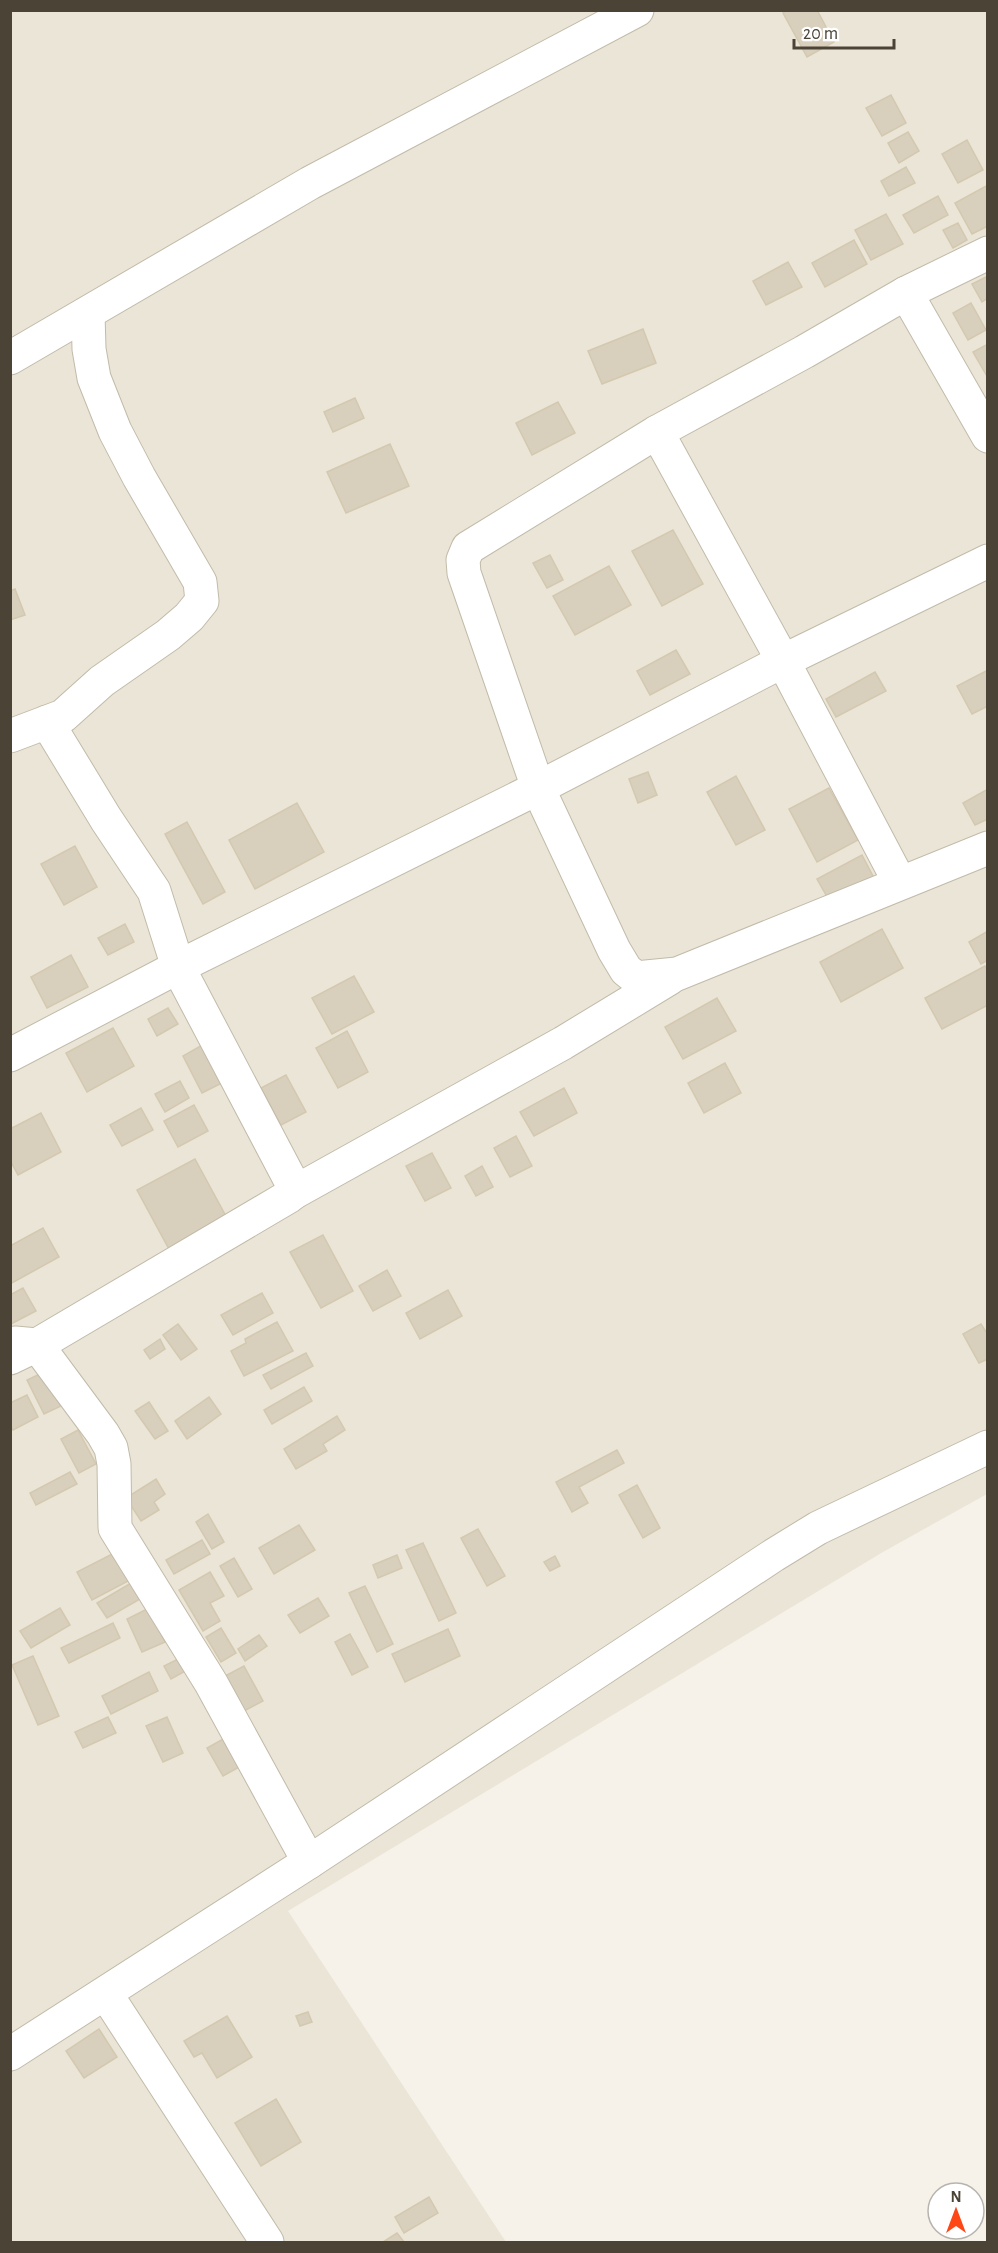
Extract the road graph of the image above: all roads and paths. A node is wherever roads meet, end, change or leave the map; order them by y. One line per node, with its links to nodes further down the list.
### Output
1 (637, 10): 4 (street)
2 (987, 253): 3 (street)
3 (906, 293): 6 (street); 7 (street)
4 (88, 313): 5 (street); 10 (street)
5 (10, 358)
6 (657, 432): 9 (street); 12 (street)
7 (987, 436)
8 (987, 561): 9 (street)
9 (783, 661): 12 (street); 14 (street)
10 (47, 723): 11 (street); 15 (street)
11 (10, 736)
12 (538, 788): 15 (street); 16 (street)
13 (987, 848): 14 (street)
14 (900, 883): 16 (street)
15 (178, 967): 17 (street); 18 (street)
16 (677, 974): 18 (street)
17 (10, 1055)
18 (293, 1193): 19 (street)
19 (19, 1348): 21 (street)
20 (987, 1447): 21 (street)
21 (309, 1862): 22 (street)
22 (106, 1994): 23 (street); 24 (street)
23 (10, 2054)
24 (267, 2242)

